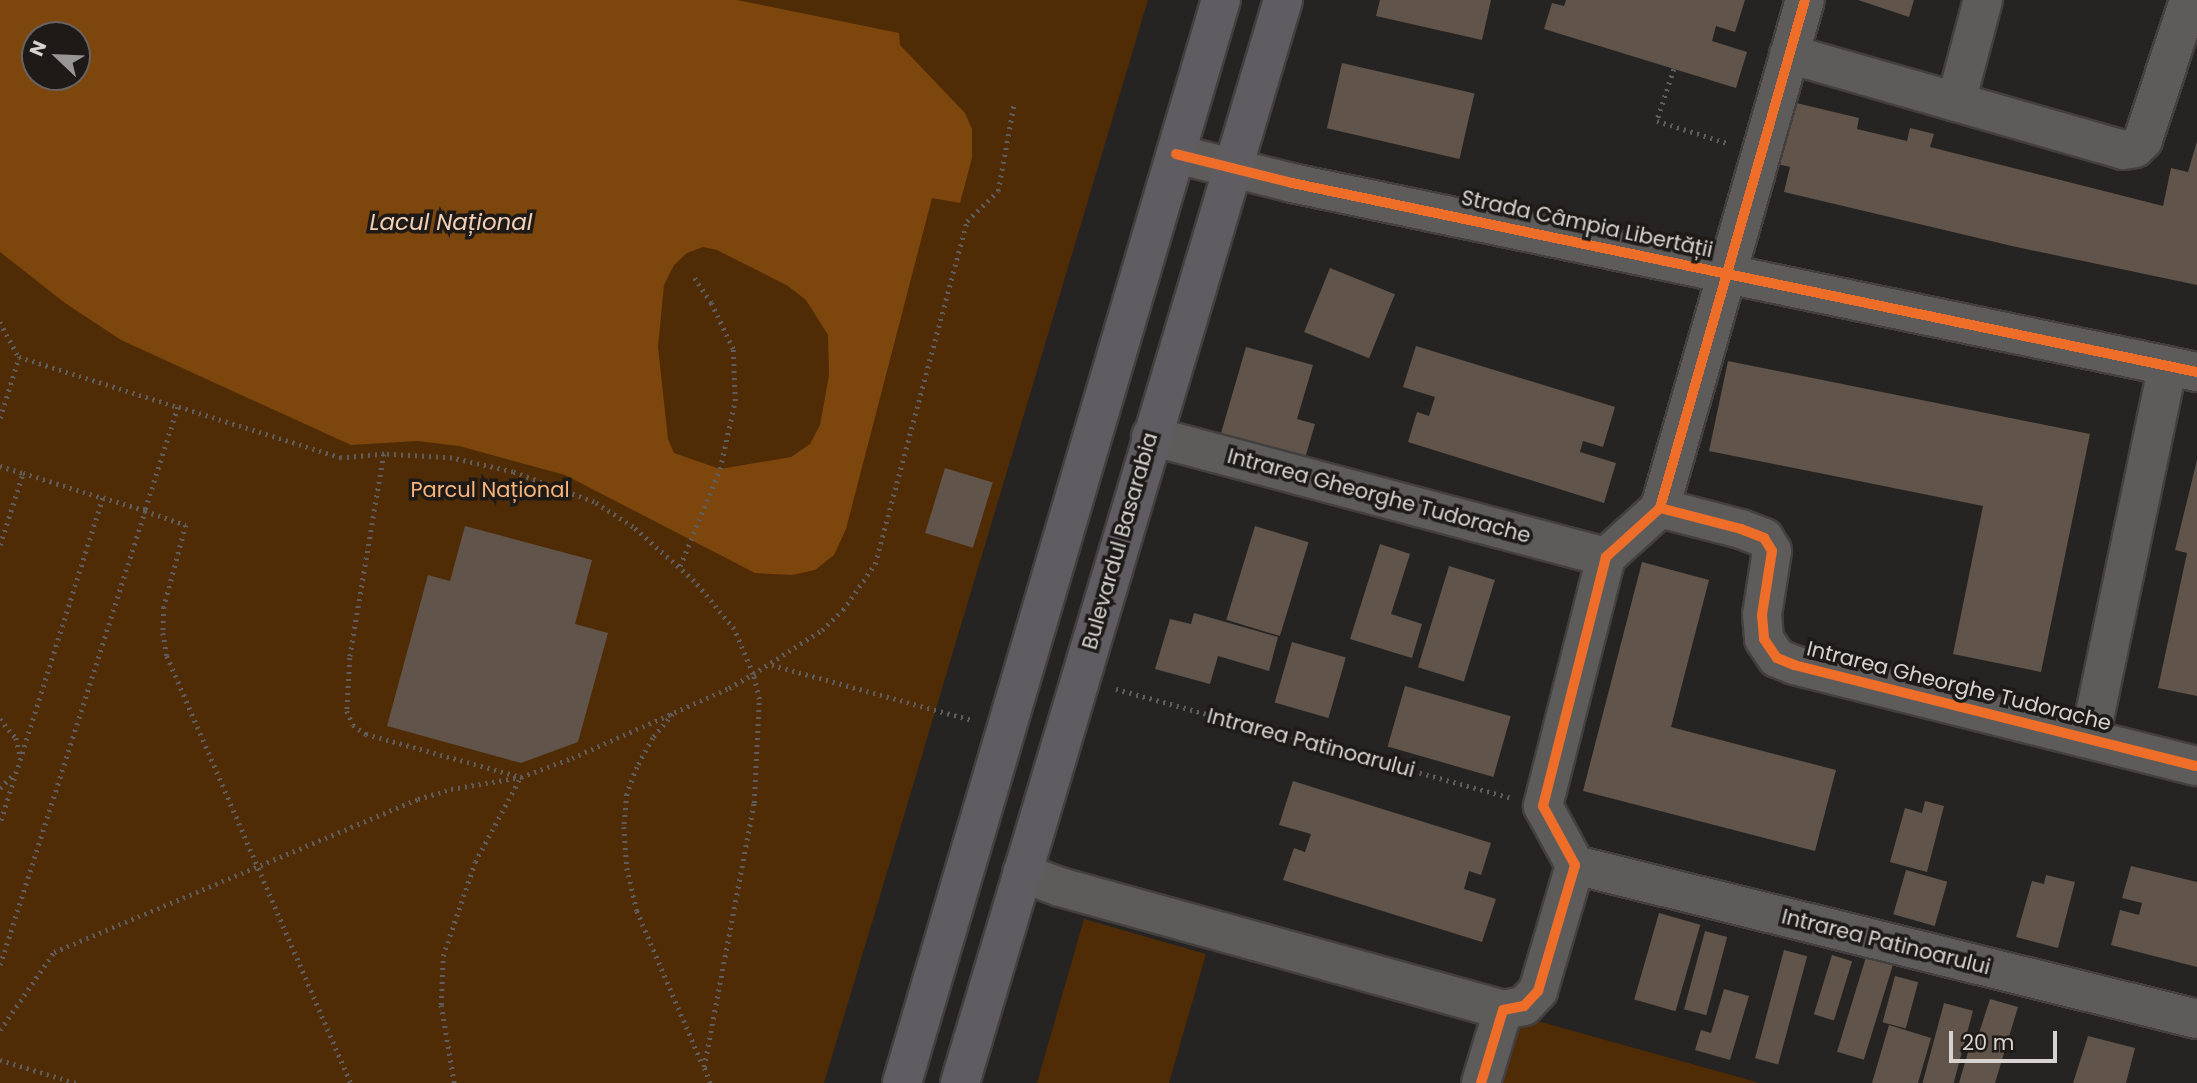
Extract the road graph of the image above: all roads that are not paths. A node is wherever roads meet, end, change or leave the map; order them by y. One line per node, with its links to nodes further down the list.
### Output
1 (1221, 0): 8 (main road)
2 (1283, 0): 9 (main road, Bulevardul Basarabia)
3 (1805, 0): 6 (street)
4 (1983, 0): 7 (street)
5 (2189, 0): 7 (street)
6 (1790, 54): 7 (street); 10 (street)
7 (1956, 102)
8 (1176, 154): 9 (street, Strada Câmpia Libertății); 21 (main road)
9 (1230, 169): 10 (street, Strada Câmpia Libertății); 12 (main road, Bulevardul Basarabia)
10 (1728, 272): 11 (street, Strada Câmpia Libertății); 13 (street)
11 (2183, 369): 15 (street)
12 (1151, 436): 14 (street, Intrarea Gheorghe Tudorache); 18 (main road, Bulevardul Basarabia)
13 (1660, 508): 14 (street); 15 (street, Intrarea Gheorghe Tudorache)
14 (1606, 557): 17 (street)
15 (2090, 738): 16 (street, Intrarea Gheorghe Tudorache)
16 (2197, 766)
17 (1575, 865): 19 (street); 20 (street, Intrarea Patinoarului)
18 (1022, 873): 19 (street); 22 (main road, Bulevardul Basarabia)
19 (1503, 1010): 23 (street)
20 (2197, 1019)
21 (902, 1083)
22 (960, 1083)
23 (1481, 1083)

